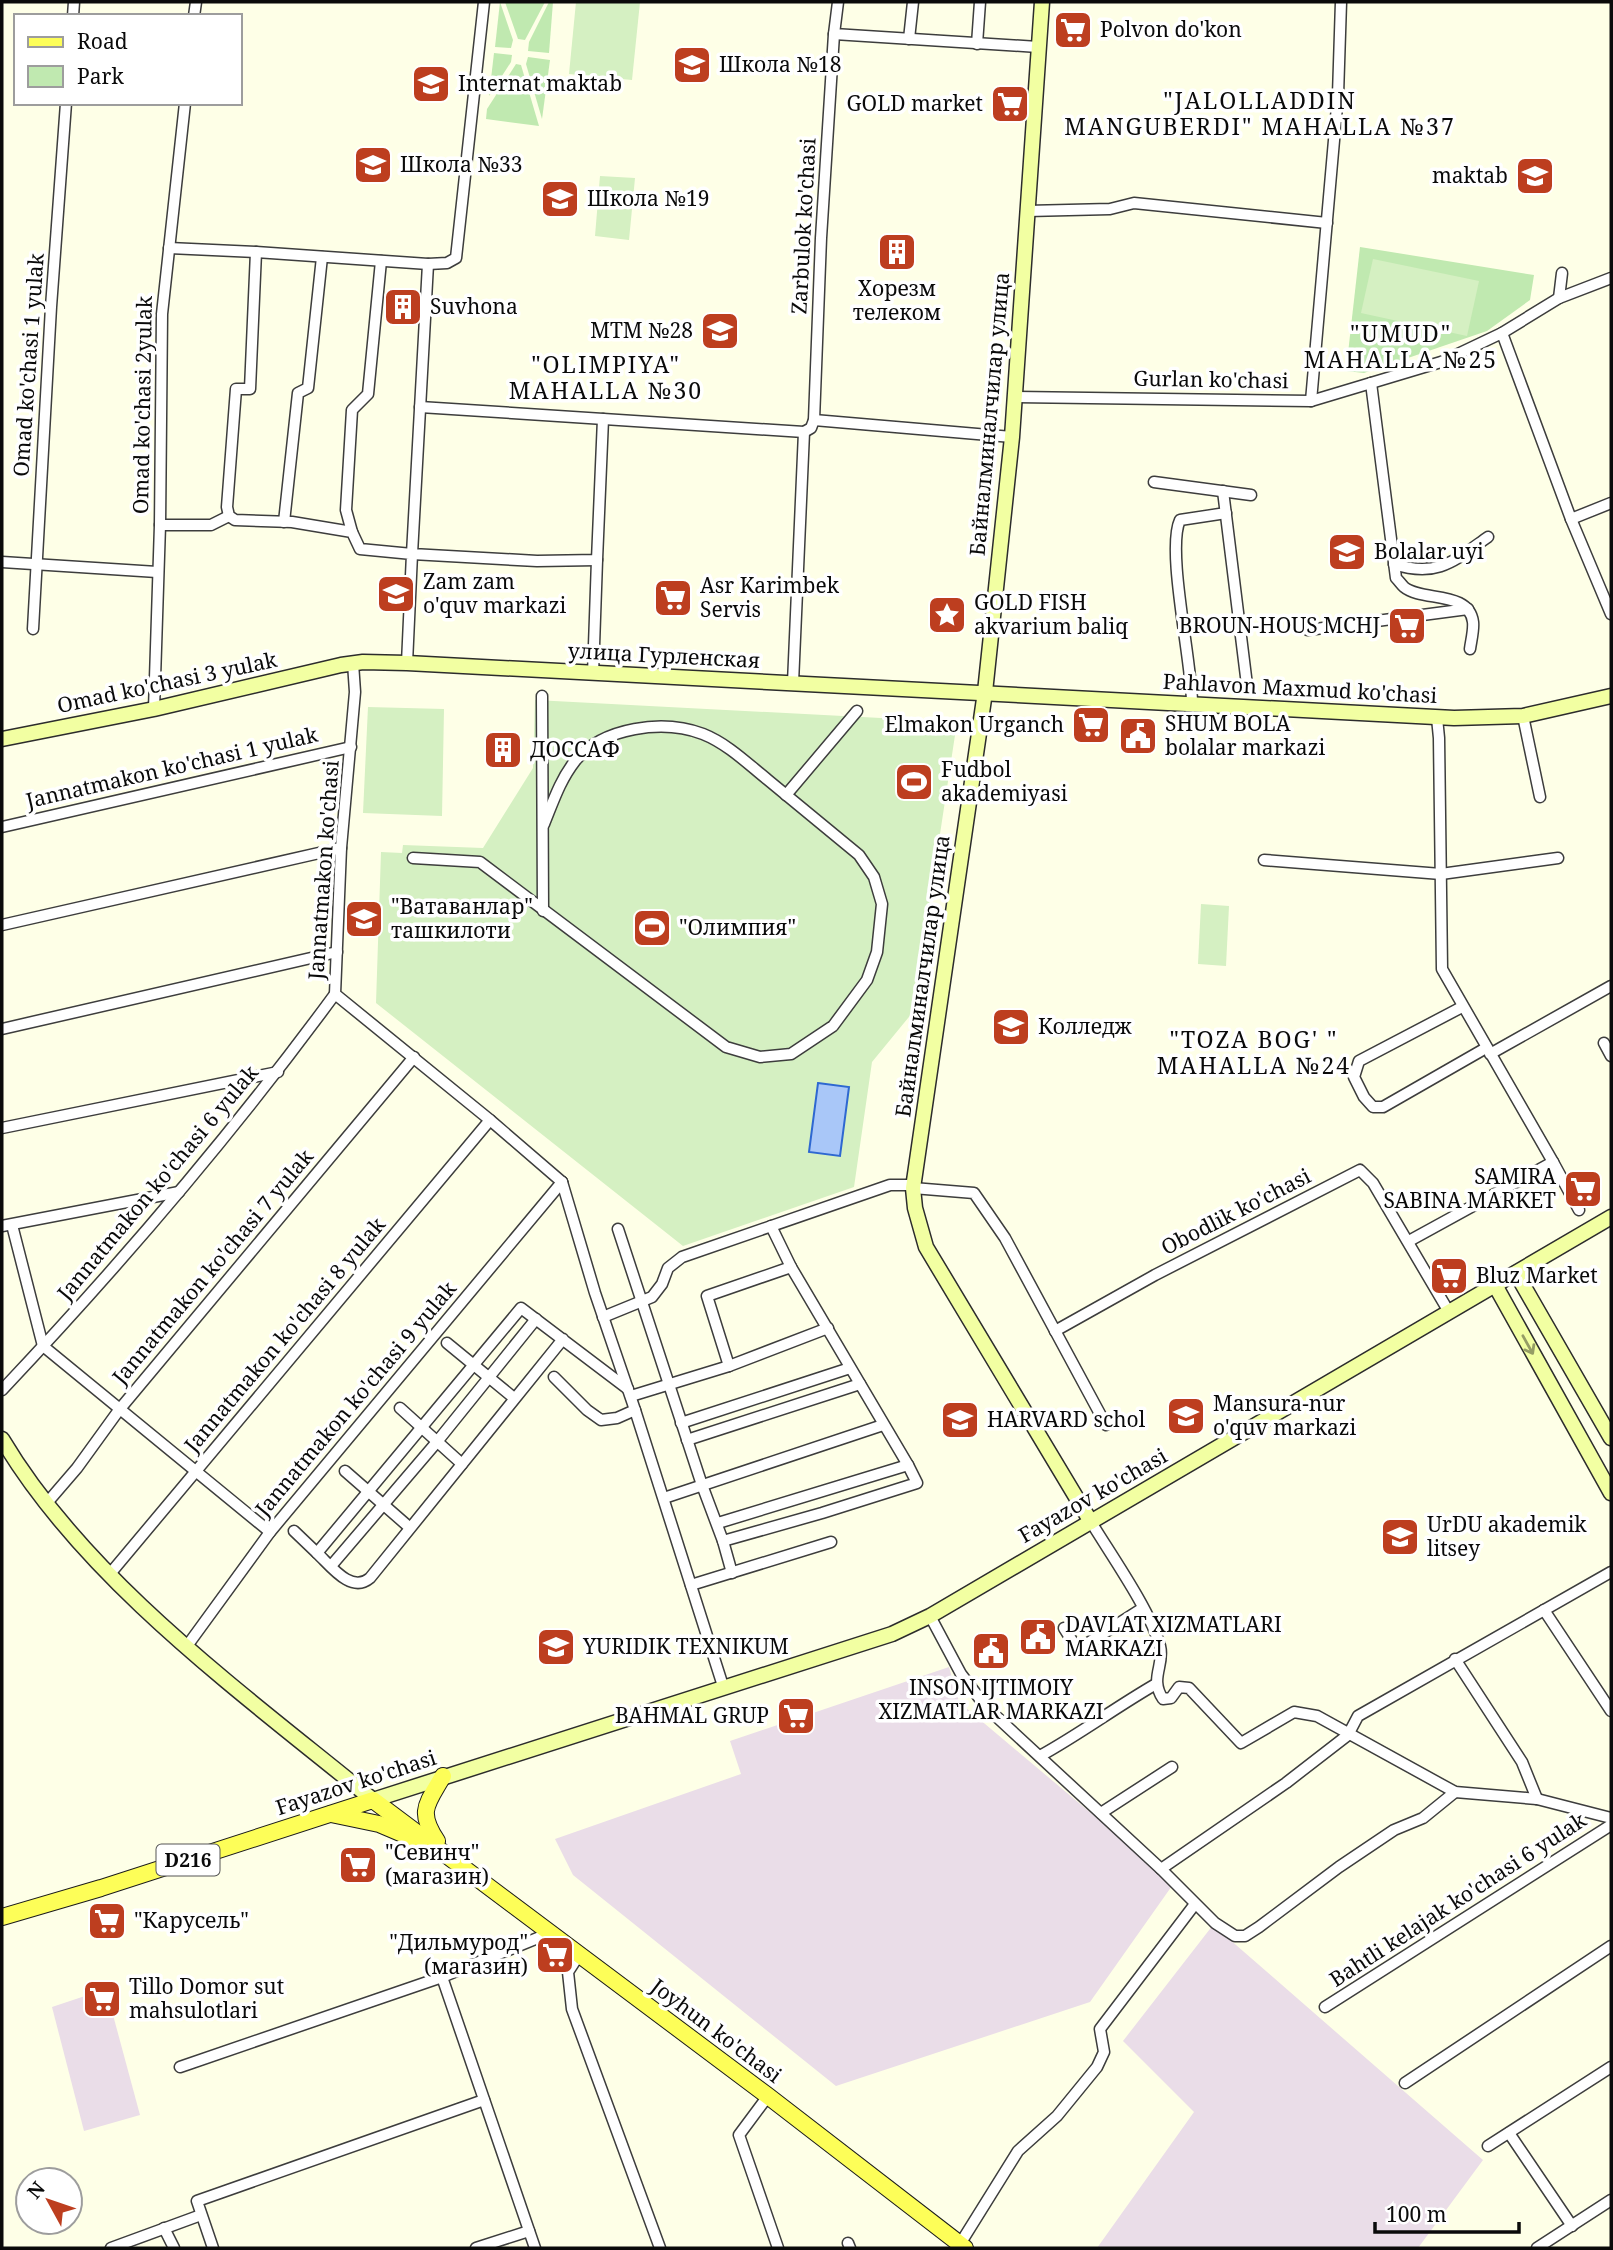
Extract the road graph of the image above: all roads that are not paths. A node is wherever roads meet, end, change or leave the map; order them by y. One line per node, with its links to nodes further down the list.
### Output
1 (484, 2): 19 (street)
2 (838, 2): 7 (street, Zarbulok ko'chasi)
3 (913, 2): 8 (street)
4 (980, 2): 9 (street)
5 (1042, 2): 10 (street, Байналминалчилар улица)
6 (1341, 2): 14 (street, Gurlan ko'chasi)
7 (834, 34): 8 (street); 29 (street, Zarbulok ko'chasi)
8 (909, 39): 9 (street)
9 (978, 44): 10 (street)
10 (1038, 47): 13 (street, Байналминалчилар улица)
11 (66, 105): 46 (street, Omad ko'chasi 1 yulak)
12 (185, 105): 15 (street, Omad ko'chasi 2yulak)
13 (1027, 211): 14 (street); 25 (street, Байналминалчилар улица)
14 (1326, 223): 26 (street, Gurlan ko'chasi)
15 (169, 248): 16 (street); 40 (street, Omad ko'chasi 2yulak)
16 (256, 252): 17 (street); 37 (street)
17 (323, 257): 18 (street); 39 (street)
18 (381, 261): 19 (street); 41 (street)
19 (428, 264): 27 (street)
20 (1562, 273): 22 (street)
21 (1611, 278): 22 (street)
22 (1559, 298): 23 (street)
23 (1502, 333): 24 (street); 38 (street)
24 (1371, 383): 26 (street); 47 (street)
25 (1015, 397): 26 (street, Gurlan ko'chasi); 31 (street, Байналминалчилар улица)
26 (1311, 401)
27 (420, 407): 28 (street); 43 (street)
28 (603, 419): 30 (street); 44 (street)
29 (814, 420): 30 (street); 31 (street)
30 (804, 432): 57 (street)
31 (1012, 437): 59 (street, Байналминалчилар улица)
32 (1154, 482): 33 (street)
33 (1223, 491): 34 (street); 36 (street)
34 (1251, 495)
35 (1611, 503): 38 (street)
36 (1226, 513): 58 (street); 62 (street)
37 (229, 516): 39 (street); 40 (street)
38 (1571, 519): 50 (street)
39 (284, 522): 41 (street)
40 (160, 525): 48 (street, Omad ko'chasi 2yulak)
41 (352, 531): 43 (street)
42 (1488, 537): 47 (street)
43 (412, 554): 44 (street); 54 (street)
44 (597, 559): 56 (street)
45 (2, 562): 46 (street)
46 (35, 564): 48 (street); 51 (street, Omad ko'chasi 1 yulak)
47 (1394, 564): 49 (street)
48 (158, 572): 63 (street, Omad ko'chasi 2yulak)
49 (1468, 609): 52 (street); 53 (street)
50 (1611, 614)
51 (33, 629)
52 (1308, 630)
53 (1471, 649)
54 (407, 663): 55 (street, улица Гурленская); 56 (street, улица Гурленская)
55 (347, 664): 63 (street, Omad ko'chasi 3 yulak); 68 (street, Jannatmakon ko'chasi)
56 (593, 674): 57 (street, улица Гурленская)
57 (793, 683): 59 (street, улица Гурленская)
58 (1247, 685)
59 (985, 692): 62 (street, Pahlavon Maxmud ko'chasi); 94 (street, Байналминалчилар улица)
60 (542, 696): 71 (street)
61 (1611, 696): 65 (street, Pahlavon Maxmud ko'chasi)
62 (1192, 703): 66 (street, Pahlavon Maxmud ko'chasi)
63 (154, 709): 67 (street, Omad ko'chasi 3 yulak)
64 (858, 711): 69 (street)
65 (1523, 716): 66 (street, Pahlavon Maxmud ko'chasi); 70 (street)
66 (1437, 718): 77 (street)
67 (2, 739)
68 (351, 747): 72 (street, Jannatmakon ko'chasi 1 yulak); 73 (street, Jannatmakon ko'chasi)
69 (786, 795): 71 (street); 78 (street)
70 (1539, 797)
71 (544, 824): 78 (street)
72 (2, 827)
73 (341, 848): 79 (street); 80 (street, Jannatmakon ko'chasi)
74 (413, 858): 78 (street)
75 (1558, 858): 77 (street)
76 (1264, 860): 77 (street)
77 (1441, 874): 83 (street)
78 (542, 911)
79 (2, 926)
80 (337, 952): 82 (street, Jannatmakon ko'chasi); 84 (street)
81 (1611, 986): 86 (street)
82 (335, 994): 88 (street, Jannatmakon ko'chasi); 89 (street, Jannatmakon ko'chasi 6 yulak)
83 (1462, 1007): 86 (street); 86 (street)
84 (2, 1029)
85 (1604, 1043): 87 (street)
86 (1488, 1051): 92 (street)
87 (1611, 1056)
88 (414, 1057): 90 (street, Jannatmakon ko'chasi); 125 (street, Jannatmakon ko'chasi 7 yulak)
89 (278, 1072): 91 (street); 95 (street, Jannatmakon ko'chasi 6 yulak)
90 (491, 1120): 93 (street, Jannatmakon ko'chasi); 138 (street, Jannatmakon ko'chasi 8 yulak)
91 (2, 1128)
92 (1553, 1162): 96 (street); 101 (street)
93 (562, 1182): 107 (street); 149 (street, Jannatmakon ko'chasi 9 yulak)
94 (914, 1186): 99 (street); 110 (street); 145 (street, Байналминалчилар улица)
95 (179, 1192): 98 (street); 113 (street, Jannatmakon ko'chasi 6 yulak)
96 (1579, 1210)
97 (1611, 1217): 103 (street, Fayazov ko'chasi)
98 (7, 1225): 113 (street)
99 (771, 1226): 102 (street); 105 (street)
100 (618, 1229): 105 (street)
101 (1409, 1241): 106 (street, Obodlik ko'chasi); 110 (street, Obodlik ko'chasi)
102 (791, 1266): 109 (street); 115 (street)
103 (1516, 1273): 104 (street, Fayazov ko'chasi); 131 (street)
104 (1495, 1285): 106 (street, Fayazov ko'chasi); 141 (street, one-way to 141)
105 (641, 1303): 107 (street); 120 (street)
106 (1449, 1312): 145 (street, Fayazov ko'chasi)
107 (603, 1317): 122 (street)
108 (536, 1319): 111 (street); 114 (street); 118 (street)
109 (828, 1328): 115 (street); 116 (street)
110 (1055, 1331): 129 (street)
111 (563, 1339): 122 (street); 123 (street)
112 (447, 1343): 114 (street)
113 (43, 1346): 121 (street, Jannatmakon ko'chasi 6 yulak); 125 (street)
114 (474, 1365): 118 (street); 130 (street)
115 (729, 1366): 120 (street)
116 (850, 1368): 119 (street); 127 (street)
117 (554, 1377): 126 (street)
118 (488, 1379): 123 (street); 134 (street)
119 (860, 1384): 128 (street); 133 (street)
120 (668, 1385): 122 (street); 127 (street)
121 (2, 1390)
122 (629, 1393): 126 (street)
123 (514, 1398): 135 (street)
124 (400, 1408): 130 (street)
125 (119, 1410): 138 (street); 143 (street, Jannatmakon ko'chasi 7 yulak)
126 (635, 1410): 142 (street)
127 (681, 1423): 133 (street)
128 (883, 1425): 136 (street); 139 (street)
129 (1106, 1425)
130 (422, 1429): 134 (street); 140 (street)
131 (1611, 1438)
132 (2, 1440): 143 (street)
133 (687, 1440): 139 (street)
134 (436, 1443): 135 (street); 144 (street)
135 (462, 1464): 147 (street)
136 (908, 1465): 146 (street); 150 (street)
137 (345, 1471): 140 (street)
138 (195, 1473): 149 (street); 156 (street, Jannatmakon ko'chasi 8 yulak)
139 (702, 1485): 142 (street); 146 (street)
140 (368, 1492): 144 (street); 152 (street)
141 (1611, 1493)
142 (664, 1498): 157 (street)
143 (46, 1504): 156 (street)
144 (382, 1505): 147 (street); 153 (street)
145 (1091, 1521): 158 (street, Байналминалчилар улица); 160 (street, Fayazov ko'chasi)
146 (718, 1523): 150 (street)
147 (409, 1527): 153 (street)
148 (293, 1531): 152 (street)
149 (270, 1532): 162 (street, Jannatmakon ko'chasi 9 yulak)
150 (723, 1541): 155 (street)
151 (831, 1542): 155 (street)
152 (317, 1553): 153 (street)
153 (331, 1566)
154 (1611, 1572): 159 (street)
155 (732, 1573): 157 (street)
156 (109, 1575): 162 (street)
157 (691, 1585): 165 (street)
158 (1143, 1608): 161 (street); 164 (street, Байналминалчилар улица)
159 (1544, 1610): 163 (street); 166 (street)
160 (930, 1616): 165 (street, Fayazov ko'chasi); 168 (street)
161 (1064, 1628)
162 (187, 1646): 173 (street)
163 (1455, 1659): 167 (street); 172 (street)
164 (1156, 1684): 167 (street); 168 (street)
165 (723, 1686): 170 (street, Fayazov ko'chasi)
166 (1611, 1711)
167 (1348, 1735): 171 (street); 179 (street)
168 (1040, 1756): 175 (street)
169 (1172, 1767): 175 (street)
170 (443, 1776): 173 (street, Fayazov ko'chasi); 178 (main road)
171 (1455, 1791): 172 (street); 180 (street)
172 (1537, 1799): 176 (street)
173 (373, 1800): 174 (main road, Fayazov ko'chasi / D216); 178 (main road)
174 (330, 1813): 178 (main road); 181 (main road, Fayazov ko'chasi / D216)
175 (1101, 1813): 179 (street)
176 (1611, 1818)
177 (1611, 1825): 186 (street, Bahtli kelajak ko'chasi 6 yulak)
178 (441, 1849): 182 (main road, Joyhun ko'chasi)
179 (1161, 1869): 180 (street)
180 (1195, 1904): 199 (street)
181 (2, 1917)
182 (550, 1933): 184 (main road, Joyhun ko'chasi); 185 (street)
183 (1611, 1946): 189 (street)
184 (579, 1955): 190 (main road, Joyhun ko'chasi); 205 (street)
185 (442, 1977): 187 (street); 191 (street)
186 (1325, 2007)
187 (180, 2067)
188 (1611, 2067): 192 (street)
189 (1405, 2083)
190 (768, 2096): 199 (main road, Joyhun ko'chasi); 206 (street)
191 (484, 2100): 195 (street); 198 (street)
192 (1509, 2133): 193 (street); 196 (street)
193 (1488, 2146)
194 (1611, 2200): 196 (street)
195 (201, 2215): 197 (street); 202 (street)
196 (1572, 2226): 207 (street)
197 (164, 2228): 200 (street); 201 (street)
198 (529, 2231): 203 (street); 204 (street)
199 (962, 2246)
200 (111, 2248)
201 (174, 2248)
202 (213, 2248)
203 (476, 2248)
204 (535, 2248)
205 (660, 2248)
206 (778, 2248)
207 (1537, 2248)

